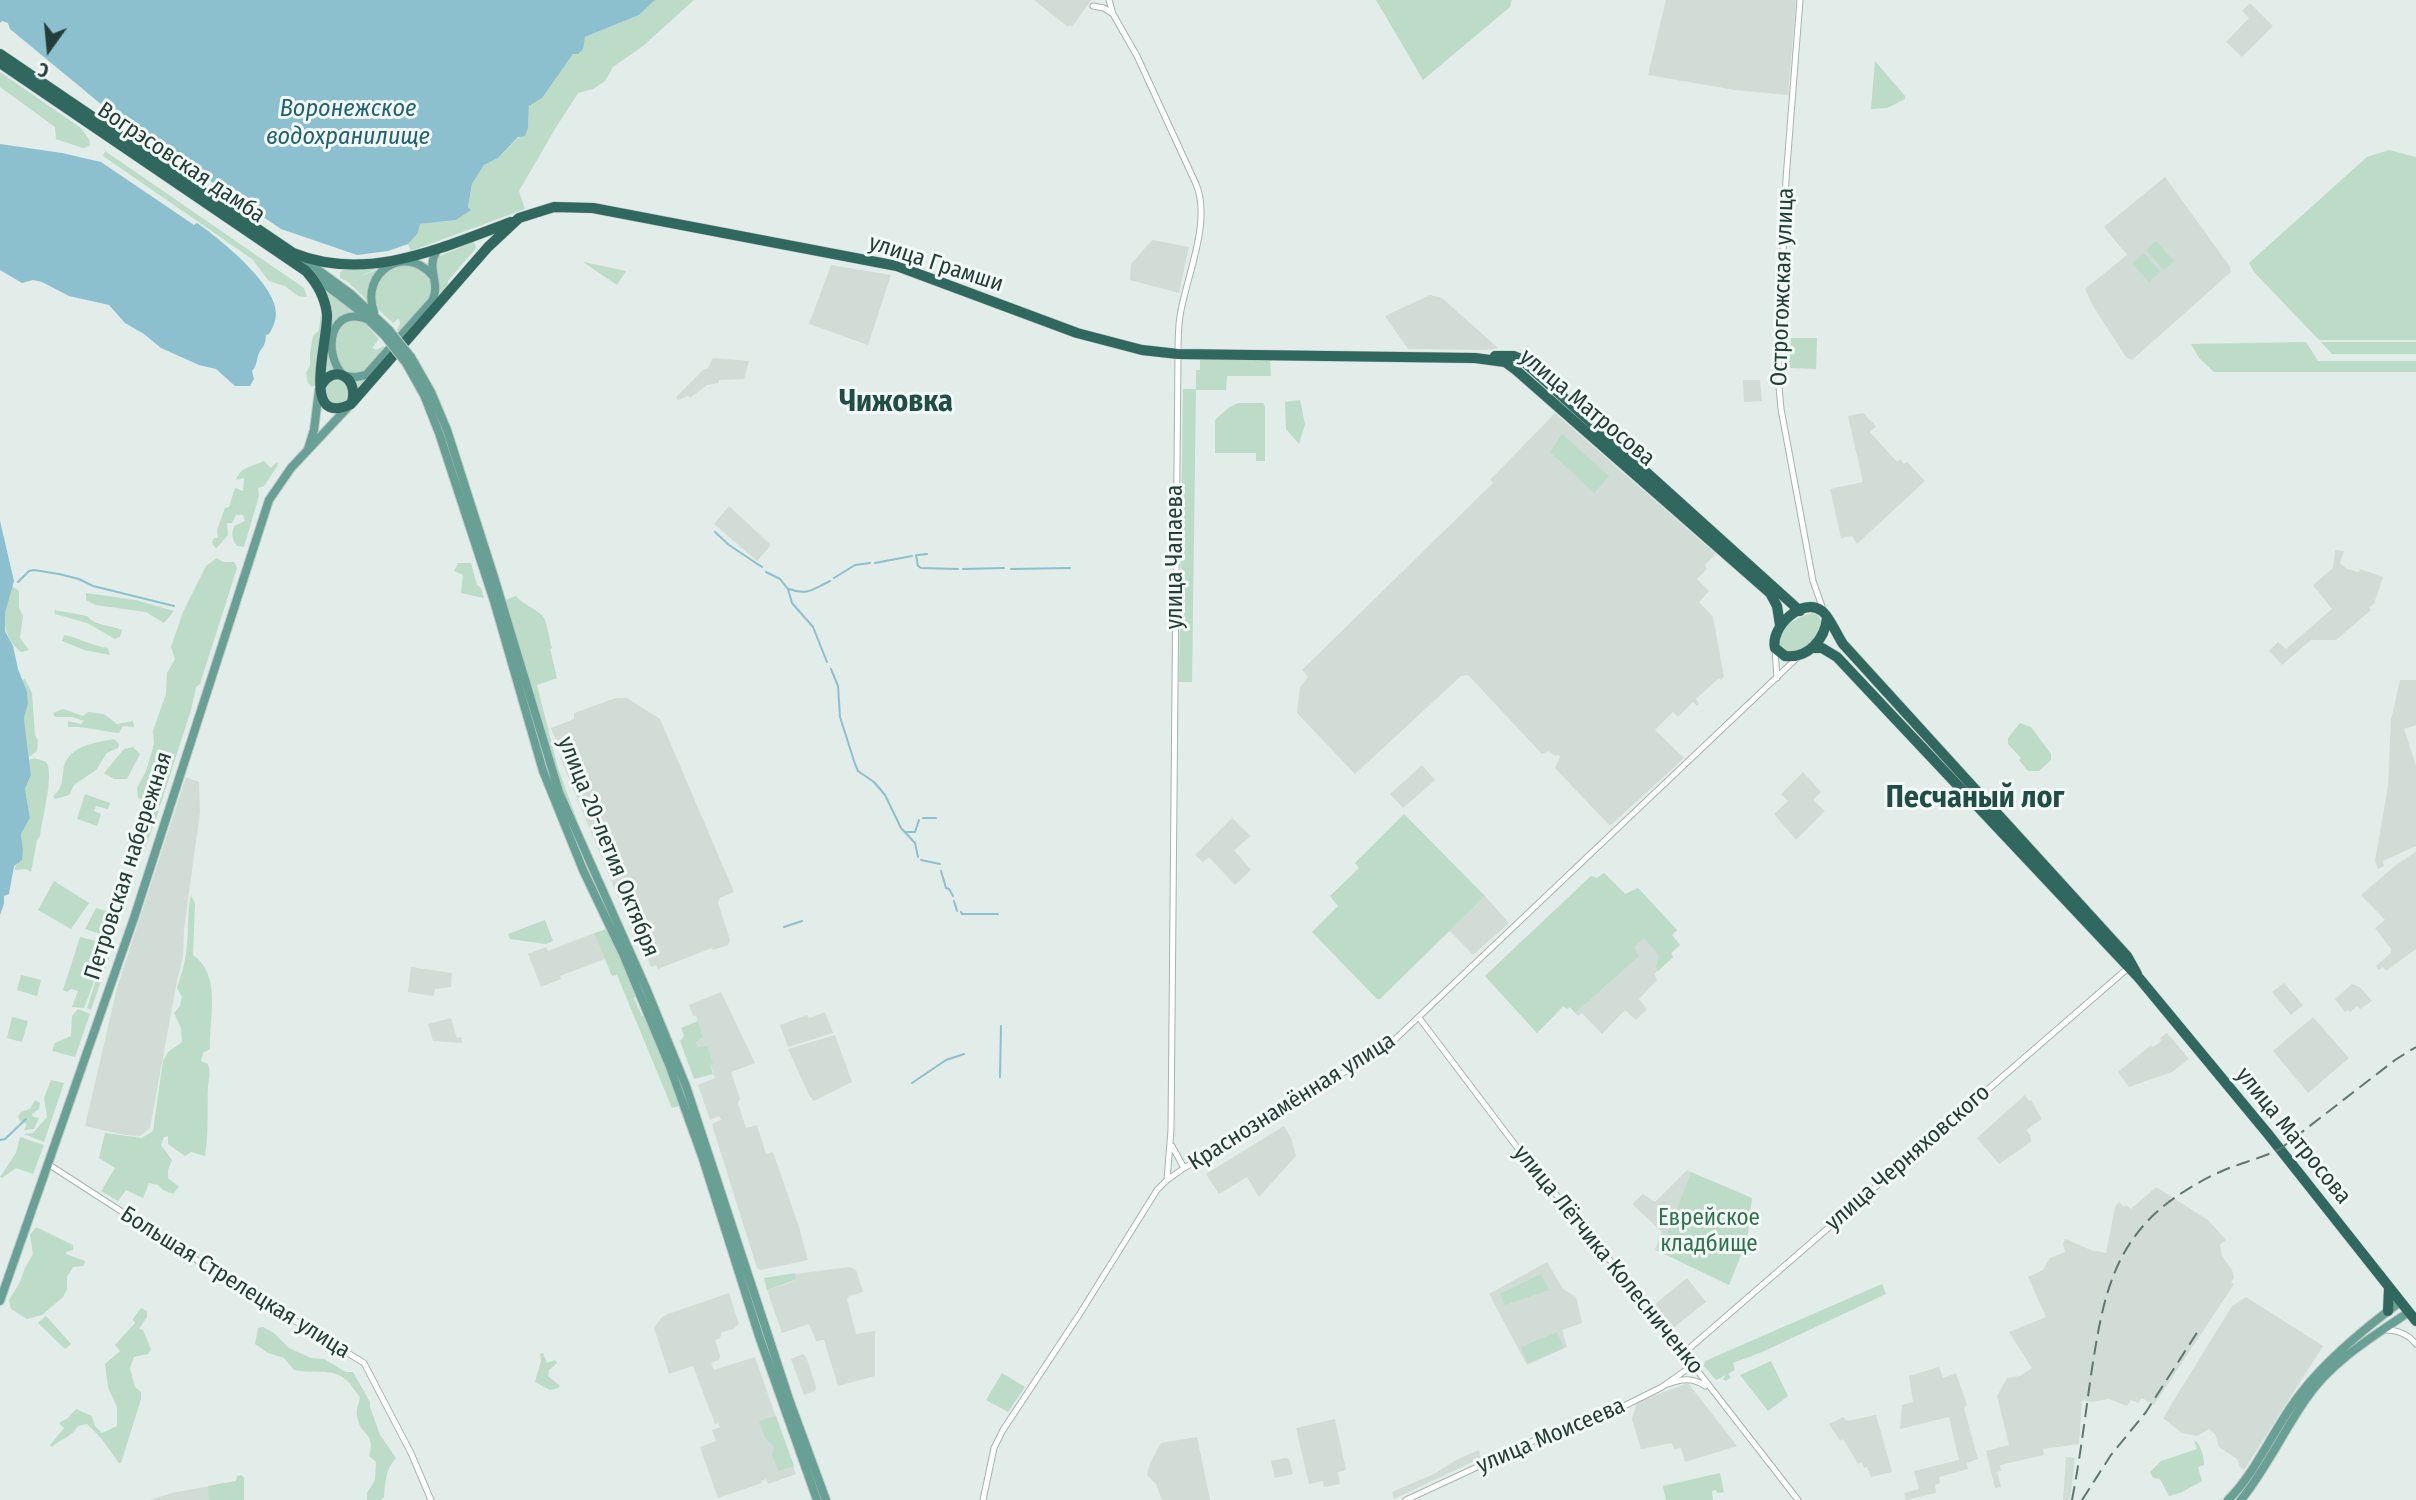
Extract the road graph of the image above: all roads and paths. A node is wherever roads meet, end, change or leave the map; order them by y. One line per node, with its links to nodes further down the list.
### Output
1 (1109, 0): 4 (street, улица Чапаева)
2 (1800, 0): 22 (street, Острогожская улица)
3 (1093, 6): 4 (street)
4 (1113, 15): 15 (street, улица Чапаева)
5 (1, 59): 9 (highway, Вогрэсовская дамба); 10 (highway, Вогрэсовская дамба)
6 (519, 218): 7 (highway, Вогрэсовская дамба); 12 (highway, улица Грамши); 15 (highway, улица Грамши)
7 (468, 238): 8 (highway, Вогрэсовская дамба); 12 (highway)
8 (438, 249): 9 (highway, Вогрэсовская дамба); 11 (main road)
9 (293, 253): 13 (main road, улица 20-летия Октября)
10 (306, 271): 13 (main road, улица 20-летия Октября); 18 (highway)
11 (432, 275): 13 (main road); 17 (main road)
12 (450, 290): 14 (highway, улица Грамши)
13 (373, 318): 17 (main road); 50 (main road, улица 20-летия Октября, bridge)
14 (399, 347): 19 (highway, Петровская набережная)
15 (1178, 354): 16 (highway, улица Грамши); 35 (street, улица Чапаева)
16 (1475, 358): 21 (highway, улица Матросова)
17 (344, 376): 18 (highway); 19 (highway)
18 (319, 390): 19 (highway); 20 (main road, Петровская набережная)
19 (351, 404): 20 (main road, Петровская набережная)
20 (307, 452): 36 (main road, Петровская набережная)
21 (1683, 509): 23 (highway, улица Матросова); 25 (highway, улица Матросова)
22 (1816, 592): 23 (street); 24 (street, Острогожская улица)
23 (1804, 609): 24 (highway, улица Матросова); 25 (highway)
24 (1826, 615): 27 (highway); 30 (highway, улица Матросова)
25 (1780, 625): 26 (highway)
26 (1774, 646): 28 (highway); 29 (street)
27 (1812, 648): 28 (highway); 31 (highway, улица Матросова)
28 (1800, 655): 29 (street, Краснознамённая улица)
29 (1777, 678): 34 (street, Краснознамённая улица)
30 (1927, 737): 31 (highway); 32 (highway, улица Матросова)
31 (1919, 745): 32 (highway, улица Матросова)
32 (1982, 805): 33 (highway, улица Матросова)
33 (2130, 966): 39 (highway, улица Матросова); 46 (street, улица Черняховского)
34 (1420, 1019): 37 (street, Краснознамённая улица); 46 (street, улица Лётчика Колесниченко)
35 (1171, 1143): 37 (street, улица Чапаева); 38 (street, улица Чапаева)
36 (48, 1164): 40 (main road, Петровская набережная); 51 (street, Большая Стрелецкая улица)
37 (1184, 1168): 38 (street, Краснознамённая улица)
38 (1167, 1180): 54 (street, Краснознамённая улица)
39 (2389, 1287): 41 (highway, улица Матросова); 42 (highway)
40 (0, 1301)
41 (2400, 1302): 42 (main road); 43 (highway, улица Матросова)
42 (2388, 1311): 57 (main road)
43 (2412, 1317): 44 (main road)
44 (2382, 1330): 45 (street); 58 (main road)
45 (2416, 1344)
46 (1684, 1353): 47 (street, улица Лётчика Колесниченко)
47 (1693, 1365): 48 (street, улица Моисеева); 49 (street, улица Лётчика Колесниченко)
48 (1662, 1387): 49 (street); 55 (street, улица Моисеева)
49 (1712, 1391): 56 (street, улица Лётчика Колесниченко)
50 (813, 1477): 52 (main road, улица 20-летия Октября); 53 (main road, улица 20-летия Октября)
51 (431, 1500)
52 (817, 1500)
53 (826, 1500)
54 (983, 1500)
55 (1406, 1500)
56 (1798, 1500)
57 (2228, 1500)
58 (2241, 1500)

